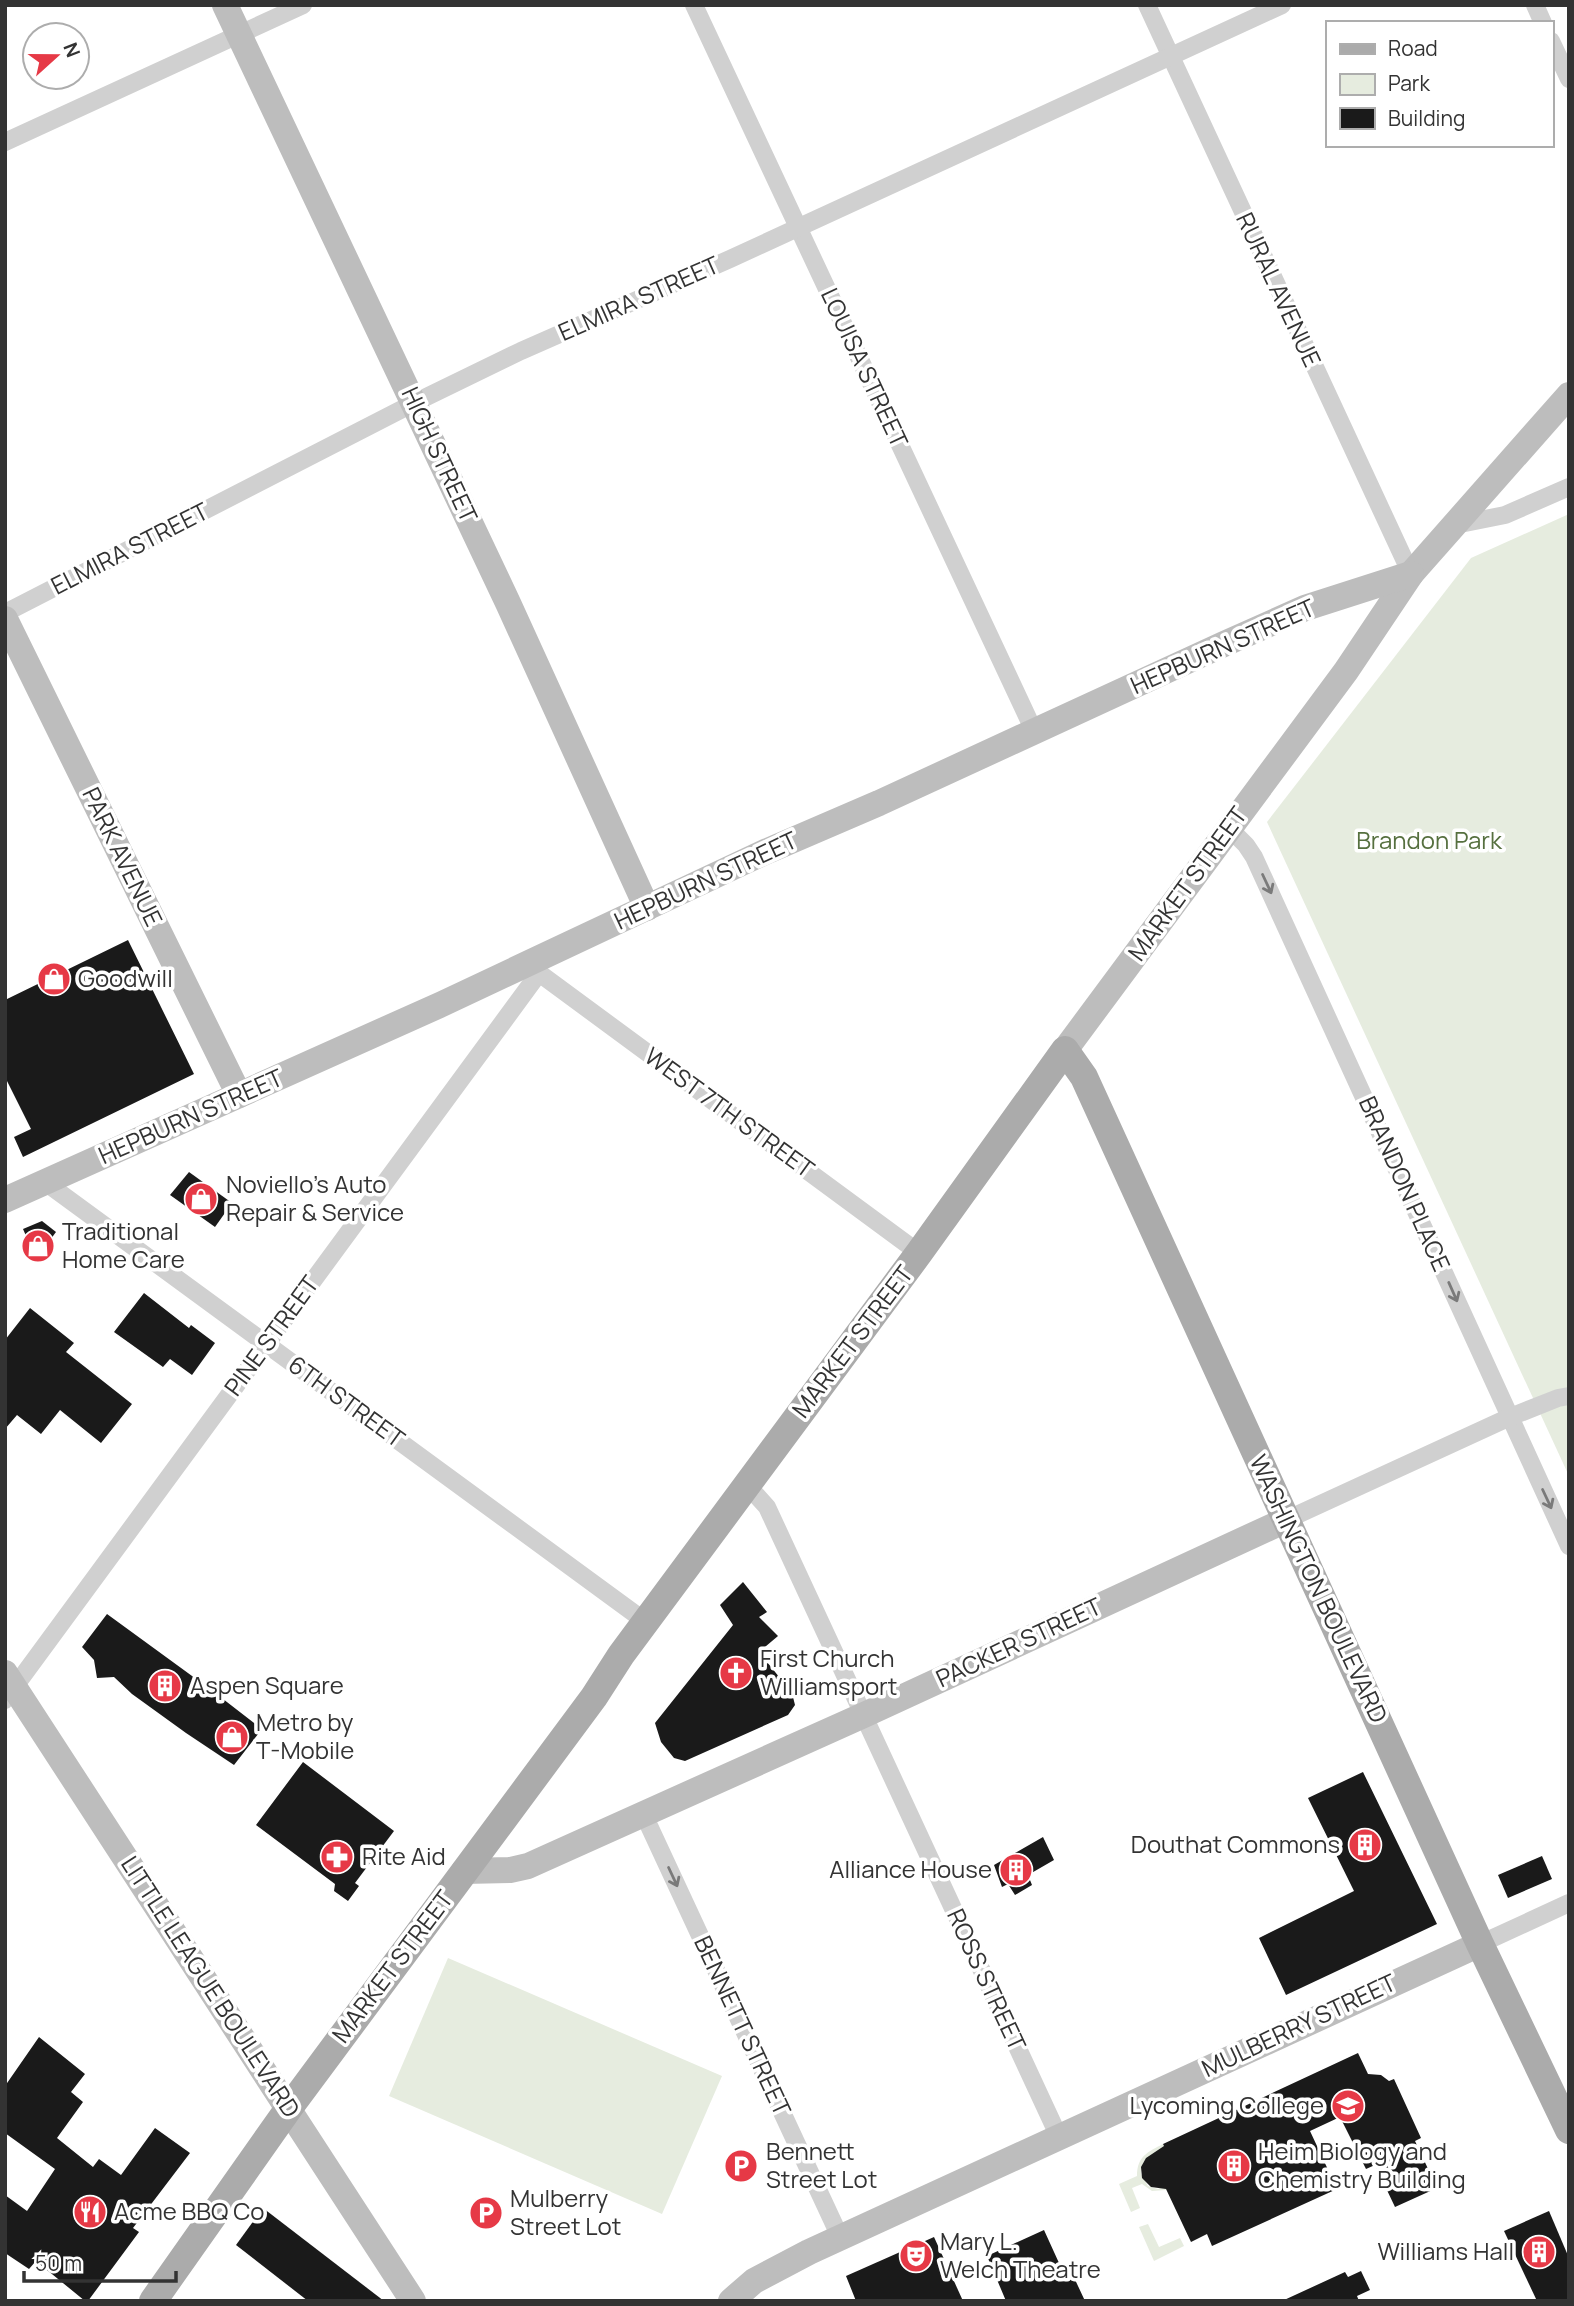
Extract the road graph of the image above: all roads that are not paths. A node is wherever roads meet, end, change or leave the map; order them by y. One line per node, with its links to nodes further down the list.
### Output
1 (225, 5): 8 (main road, HIGH STREET)
2 (303, 5): 8 (street)
3 (694, 5): 13 (street, LOUISA STREET)
4 (1147, 5): 10 (street, RURAL AVENUE)
5 (1282, 5): 10 (street, ELMIRA STREET)
6 (1535, 5): 7 (street)
7 (1542, 21)
8 (239, 35): 12 (street); 15 (main road, HIGH STREET)
9 (1553, 45): 11 (street)
10 (1170, 57): 13 (street, ELMIRA STREET); 18 (street, RURAL AVENUE)
11 (1569, 79)
12 (5, 142)
13 (799, 227): 15 (street, ELMIRA STREET); 21 (street, LOUISA STREET)
14 (1569, 395): 17 (main road, MARKET STREET)
15 (414, 403): 19 (street, ELMIRA STREET); 23 (main road, HIGH STREET)
16 (1569, 486): 17 (street)
17 (1455, 525): 18 (main road, MARKET STREET)
18 (1411, 574): 21 (main road, HEPBURN STREET); 22 (main road, MARKET STREET)
19 (5, 613)
20 (5, 619): 26 (main road, PARK AVENUE)
21 (1034, 731): 23 (main road, HEPBURN STREET)
22 (1229, 828): 25 (main road, MARKET STREET); 32 (street, BRANDON PLACE, one-way to 32)
23 (647, 908): 24 (main road, HEPBURN STREET)
24 (536, 967): 26 (main road, HEPBURN STREET); 29 (street, WEST 7TH STREET); 30 (street, PINE STREET)
25 (1065, 1050): 29 (main road, MARKET STREET); 34 (main road, WASHINGTON BOULEVARD)
26 (239, 1095): 27 (main road, HEPBURN STREET)
27 (45, 1182): 28 (main road, HEPBURN STREET); 30 (street, 6TH STREET)
28 (5, 1200)
29 (919, 1253): 33 (main road, MARKET STREET)
30 (266, 1344): 36 (street, 6TH STREET); 37 (street, PINE STREET)
31 (1569, 1396): 32 (street, PACKER STREET)
32 (1510, 1417): 34 (street, PACKER STREET); 35 (street, BRANDON PLACE, one-way to 35)
33 (747, 1485): 36 (main road, MARKET STREET); 38 (street, ROSS STREET)
34 (1286, 1520): 38 (main road, PACKER STREET); 42 (main road, WASHINGTON BOULEVARD)
35 (1569, 1546)
36 (646, 1622): 40 (main road, MARKET STREET)
37 (8, 1687): 43 (main road, LITTLE LEAGUE BOULEVARD)
38 (864, 1715): 39 (main road, PACKER STREET); 45 (street, ROSS STREET)
39 (644, 1815): 40 (main road, PACKER STREET); 46 (street, BENNETT STREET, one-way to 46)
40 (464, 1871): 43 (main road, MARKET STREET)
41 (1569, 1903): 42 (street, MULBERRY STREET)
42 (1479, 1944): 44 (main road, WASHINGTON BOULEVARD); 45 (main road, MULBERRY STREET)
43 (289, 2108): 47 (main road, MARKET STREET); 48 (main road, LITTLE LEAGUE BOULEVARD)
44 (1569, 2130)
45 (1059, 2137): 46 (main road, MULBERRY STREET)
46 (840, 2237): 49 (main road, MULBERRY STREET)
47 (153, 2301)
48 (413, 2301)
49 (731, 2301)

